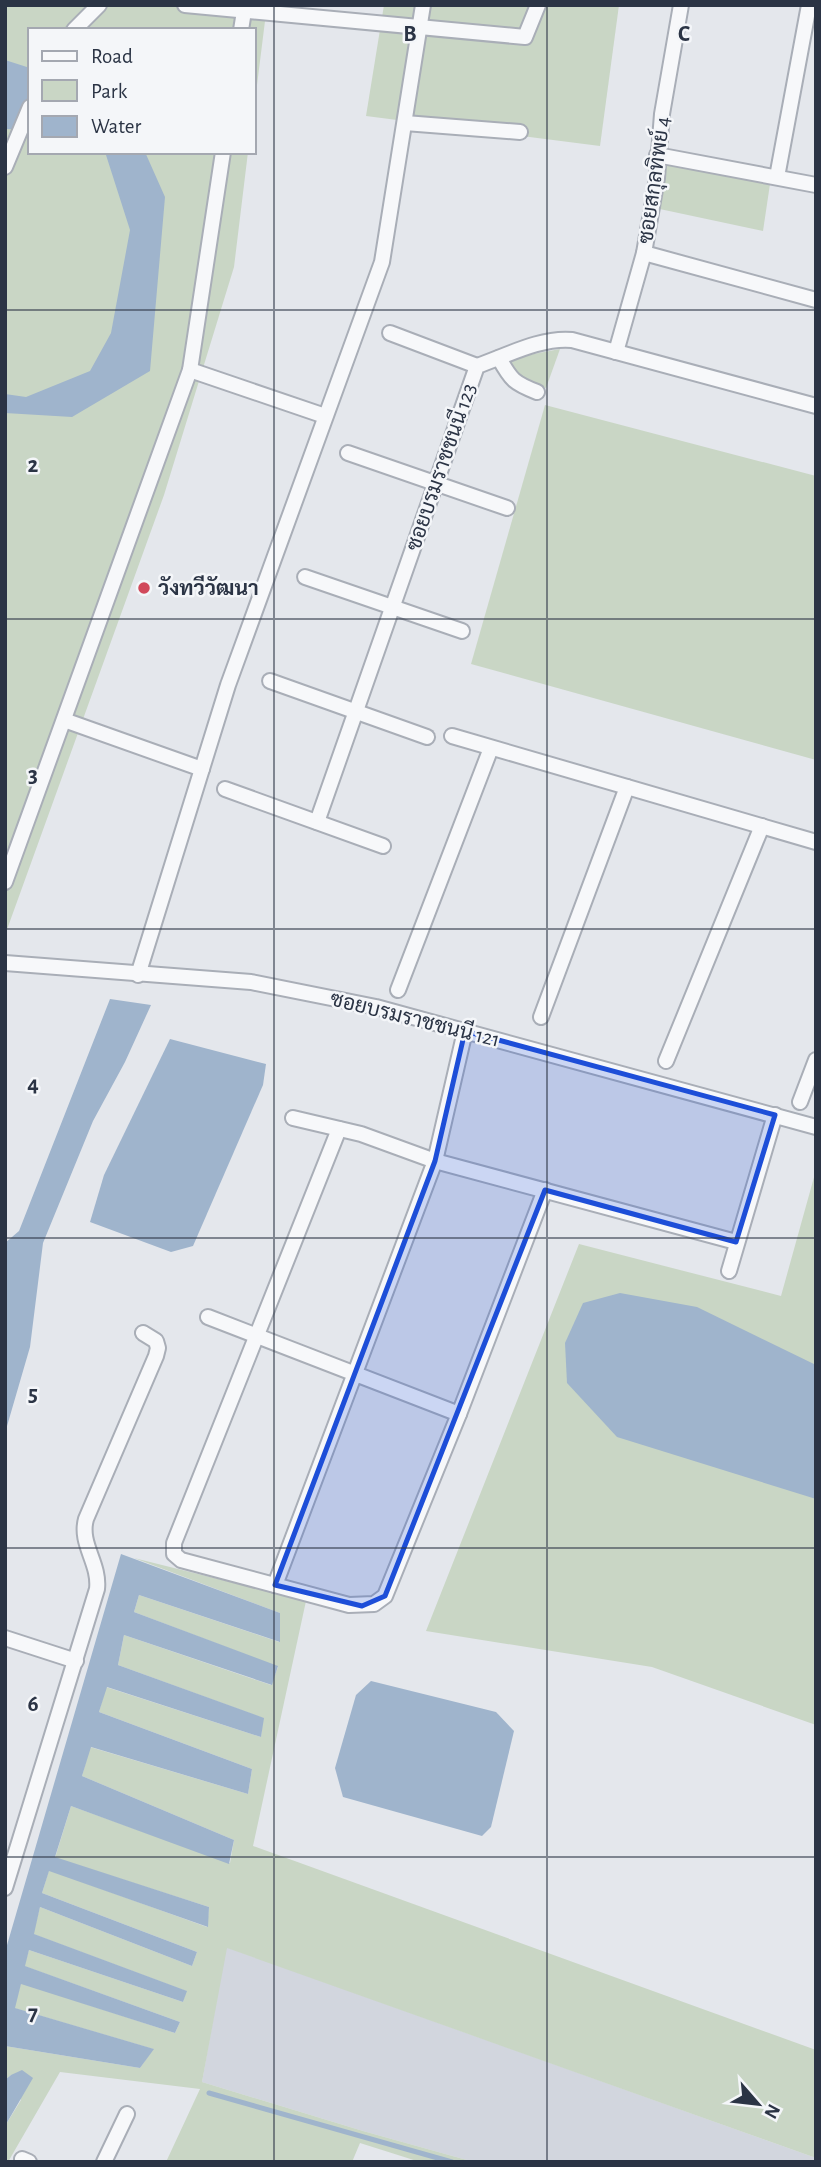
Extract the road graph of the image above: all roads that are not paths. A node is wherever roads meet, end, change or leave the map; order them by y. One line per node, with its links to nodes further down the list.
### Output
1 (99, 5): 9 (street)
2 (185, 5): 7 (street)
3 (423, 5): 8 (street)
4 (538, 5): 8 (street)
5 (681, 5): 15 (street, ซอยสกุลทิพย์ 4)
6 (809, 5): 17 (street)
7 (244, 8): 8 (street); 10 (street)
8 (421, 27): 12 (street)
9 (76, 28)
10 (241, 28)
11 (28, 112): 16 (street)
12 (405, 122): 13 (street); 28 (street)
13 (520, 132)
14 (223, 154): 25 (street)
15 (657, 155): 17 (street); 19 (street, ซอยสกุลทิพย์ 4)
16 (5, 167)
17 (777, 177): 18 (street)
18 (816, 185)
19 (644, 253): 20 (street); 22 (street, ซอยสกุลทิพย์ 4)
20 (816, 300)
21 (390, 333): 24 (street)
22 (616, 352): 23 (street, ซอยบรมราชชนนี 123); 27 (street, ซอยบรมราชชนนี 123)
23 (499, 358): 24 (street, ซอยบรมราชชนนี 123); 26 (street)
24 (477, 366): 30 (street, ซอยบรมราชชนนี 123)
25 (190, 370): 28 (street); 37 (street)
26 (537, 392)
27 (816, 406)
28 (326, 416): 41 (street)
29 (348, 453): 30 (street)
30 (436, 483): 31 (street); 33 (street, ซอยบรมราชชนนี 123)
31 (508, 508)
32 (305, 577): 33 (street)
33 (391, 607): 34 (street); 36 (street, ซอยบรมราชชนนี 123)
34 (462, 631)
35 (270, 681): 36 (street)
36 (354, 710): 39 (street); 44 (street, ซอยบรมราชชนนี 123)
37 (64, 720): 41 (street); 48 (street)
38 (452, 736): 40 (street)
39 (427, 737)
40 (491, 748): 42 (street); 51 (street)
41 (202, 769): 50 (street)
42 (627, 787): 45 (street); 52 (street)
43 (225, 789): 44 (street)
44 (317, 822): 47 (street)
45 (762, 826): 46 (street); 55 (street)
46 (816, 842)
47 (383, 846)
48 (5, 882)
49 (5, 963): 50 (street, ซอยบรมราชชนนี 121)
50 (138, 975): 53 (street, ซอยบรมราชชนนี 121)
51 (398, 990)
52 (541, 1017)
53 (465, 1031): 57 (street, ซอยบรมราชชนนี 121); 61 (street)
54 (816, 1060): 56 (street)
55 (666, 1061)
56 (800, 1102)
57 (775, 1115): 59 (street, ซอยบรมราชชนนี 121); 63 (street)
58 (293, 1118): 60 (street)
59 (816, 1127)
60 (339, 1129): 61 (street); 67 (street)
61 (435, 1161): 62 (street); 68 (street)
62 (545, 1190): 63 (street); 69 (street)
63 (736, 1242): 64 (street)
64 (729, 1271)
65 (208, 1317): 67 (street)
66 (143, 1333): 72 (street)
67 (257, 1338): 68 (street); 70 (street)
68 (357, 1374): 69 (street); 70 (street)
69 (459, 1414): 70 (street)
70 (275, 1585)
71 (5, 1638): 72 (street)
72 (76, 1661): 73 (street)
73 (5, 1888)
74 (127, 2114): 75 (street)
75 (104, 2162)

